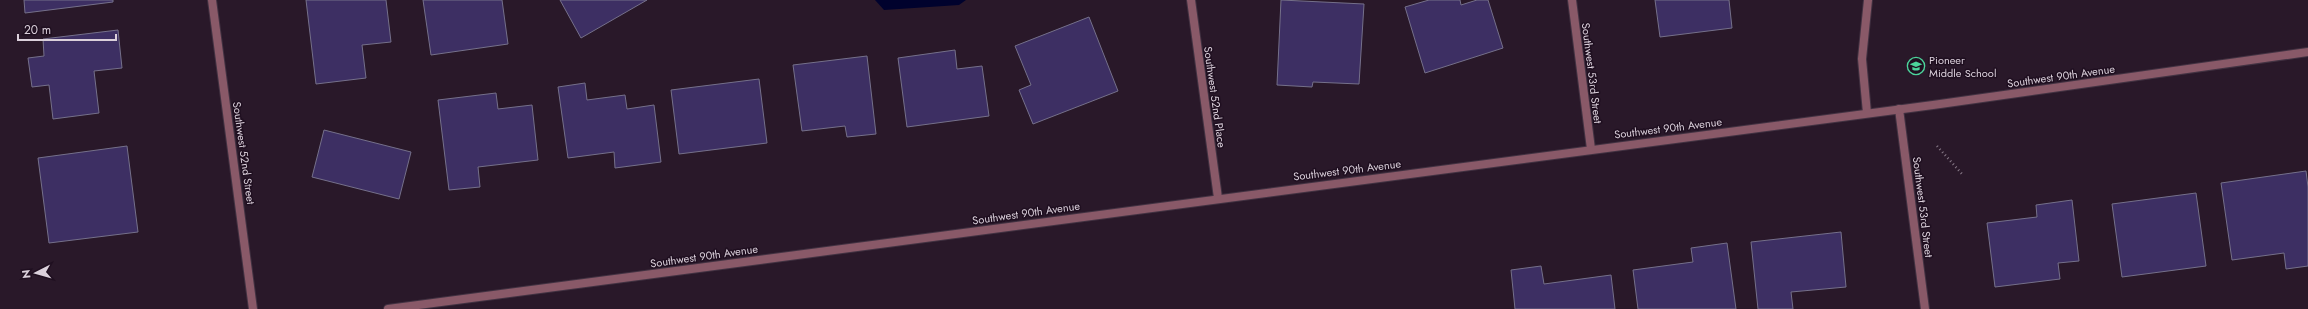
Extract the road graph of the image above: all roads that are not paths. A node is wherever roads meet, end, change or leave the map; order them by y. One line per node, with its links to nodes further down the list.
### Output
1 (212, 0): 10 (street, Southwest 52nd Street)
2 (1192, 0): 9 (street, Southwest 52nd Place)
3 (1572, 0): 8 (street, Southwest 53rd Street)
4 (1868, 0): 7 (street)
5 (2308, 52): 6 (street, Southwest 90th Avenue)
6 (1899, 109): 7 (street, Southwest 90th Avenue); 12 (street, Southwest 53rd Street)
7 (1867, 113): 8 (street, Southwest 90th Avenue)
8 (1590, 149): 9 (street, Southwest 90th Avenue)
9 (1218, 198): 11 (street, Southwest 90th Avenue)
10 (254, 309)
11 (388, 309)
12 (1925, 309)

